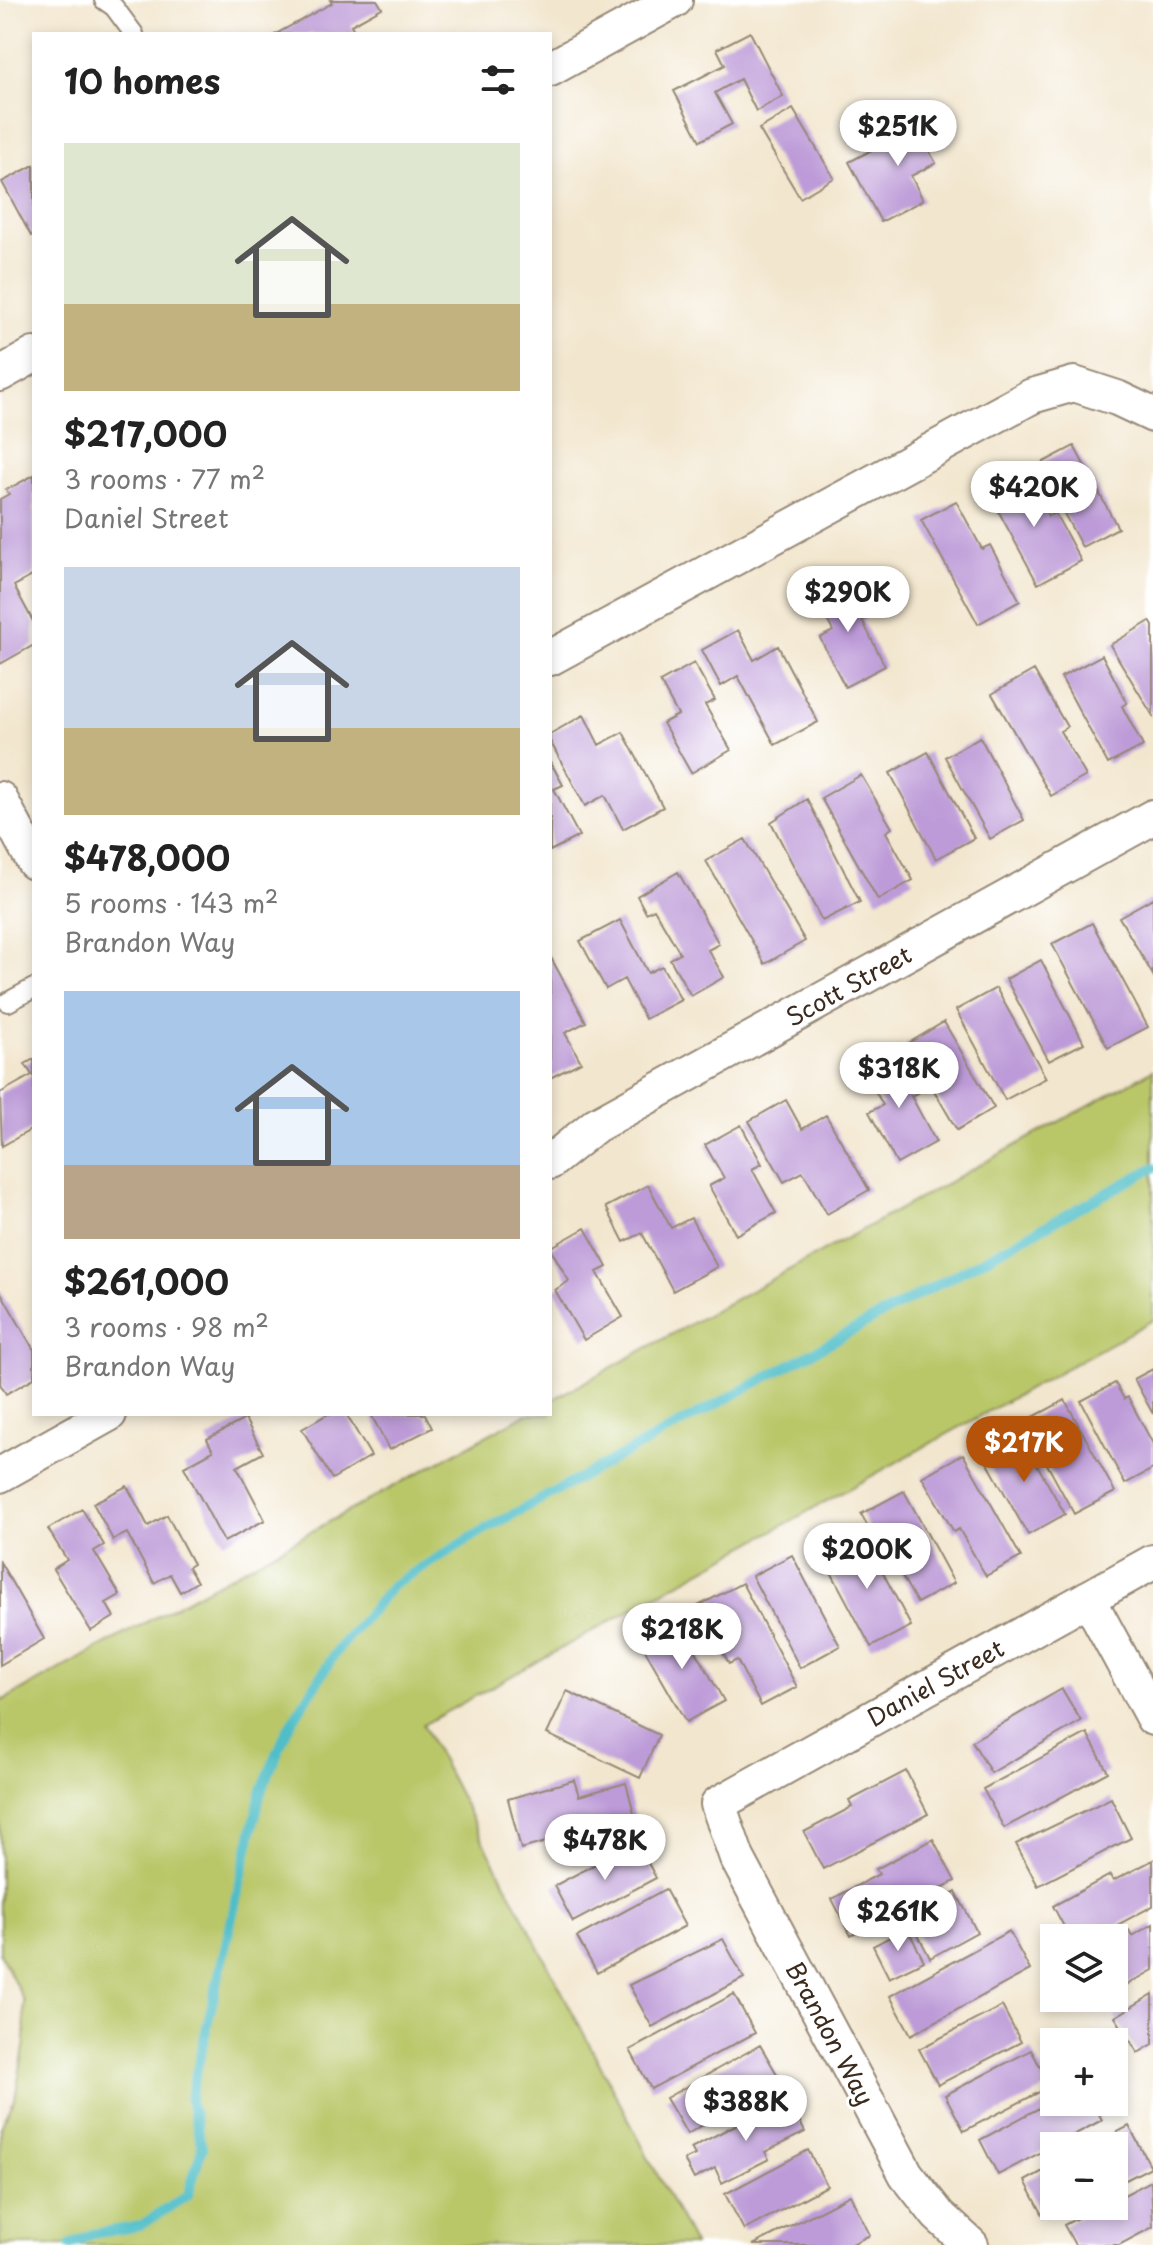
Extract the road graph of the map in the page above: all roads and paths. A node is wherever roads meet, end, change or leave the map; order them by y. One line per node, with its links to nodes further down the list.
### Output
1 (104, 0): 3 (lane)
2 (675, 0): 4 (street)
3 (133, 32)
4 (552, 68)
5 (32, 356): 6 (street)
6 (0, 374)
7 (1153, 415): 8 (street)
8 (552, 657)
9 (0, 799): 11 (street)
10 (1153, 817): 14 (street, Scott Street)
11 (32, 858)
12 (32, 989): 13 (lane)
13 (3, 999)
14 (552, 1160)
15 (105, 1416): 16 (street)
16 (0, 1475)
17 (1153, 1562): 18 (street, Daniel Street)
18 (1088, 1598): 19 (street); 20 (street, Daniel Street)
19 (1153, 1718)
20 (718, 1804): 21 (street, Brandon Way)
21 (971, 2245)

